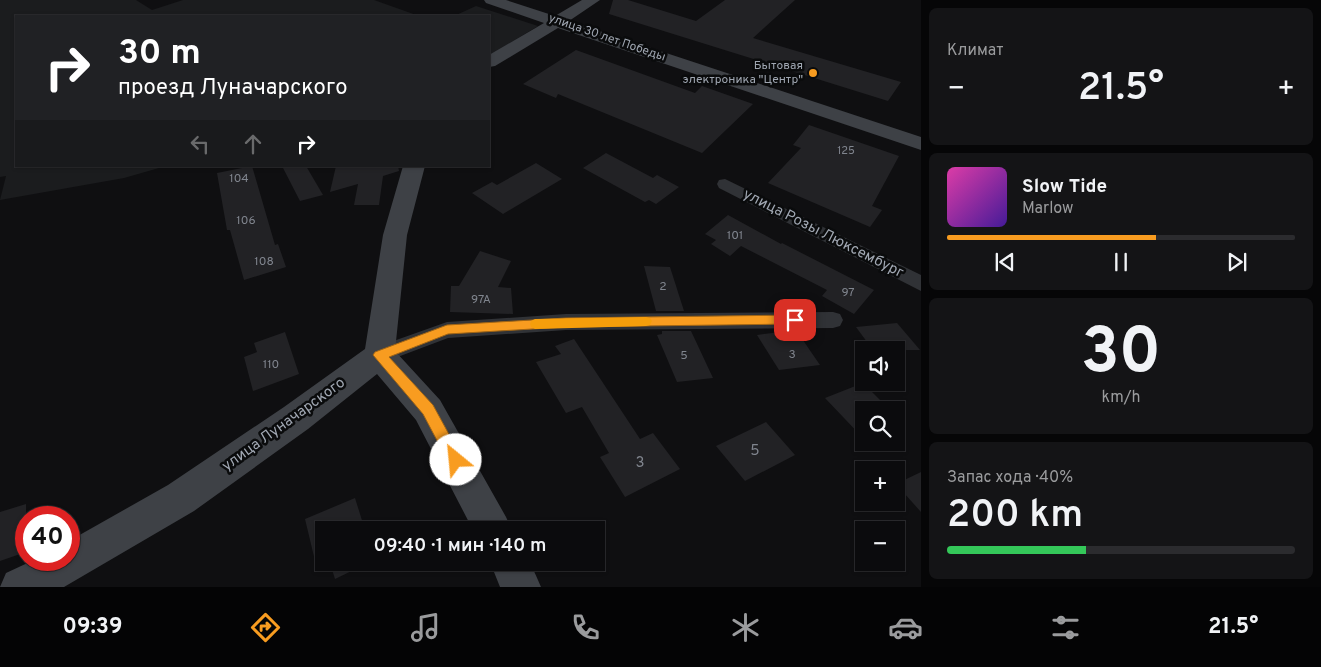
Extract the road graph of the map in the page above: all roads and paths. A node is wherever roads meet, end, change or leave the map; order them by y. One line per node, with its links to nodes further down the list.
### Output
1 (491, 0): 3 (street, улица 30 лет Победы)
2 (593, 0): 3 (street)
3 (556, 21): 4 (street); 5 (street, улица 30 лет Победы)
4 (490, 61)
5 (921, 144)
6 (414, 167): 10 (street)
7 (725, 184): 8 (street, улица Розы Люксембург)
8 (921, 284)
9 (834, 320): 10 (street)
10 (380, 355): 11 (street); 13 (street, улица Луначарского)
11 (488, 521)
12 (513, 571): 14 (street)
13 (20, 587)
14 (521, 587)

